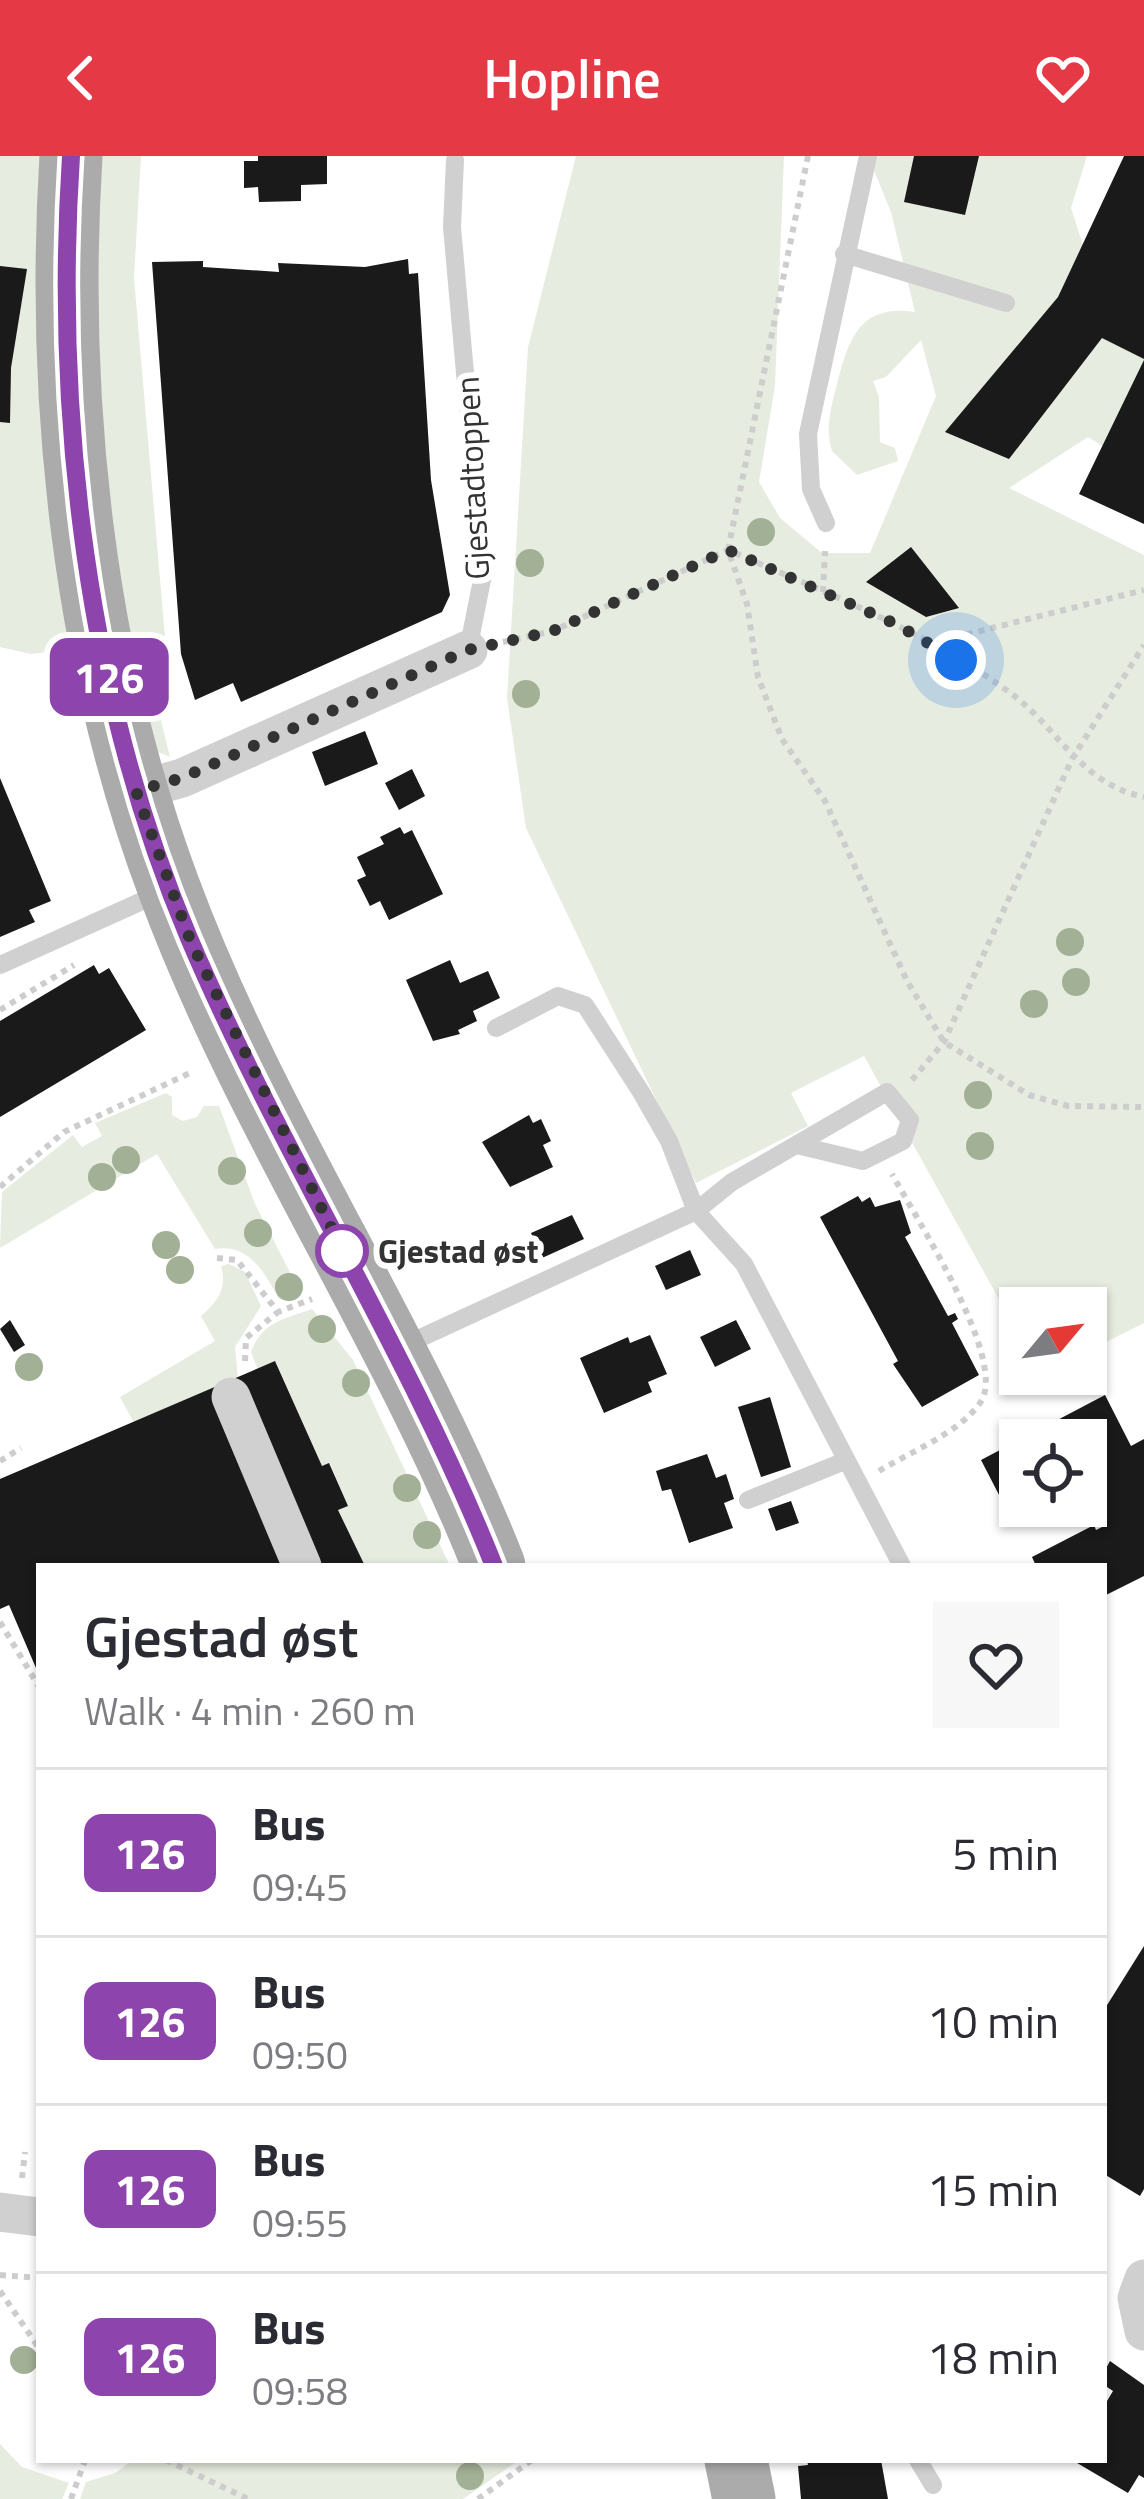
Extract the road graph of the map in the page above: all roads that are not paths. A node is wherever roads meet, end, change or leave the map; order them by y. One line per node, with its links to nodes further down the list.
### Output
1 (71, 156): 8 (main road)
2 (868, 156): 4 (lane)
3 (454, 160): 7 (lane, Gjestadtoppen)
4 (844, 254): 5 (lane); 6 (lane)
5 (1006, 303)
6 (826, 523)
7 (468, 650): 8 (street)
8 (136, 791): 9 (main road)
9 (169, 888): 10 (lane); 14 (main road)
10 (0, 965)
11 (496, 1028): 13 (lane)
12 (797, 1145): 12 (lane); 13 (lane)
13 (696, 1211): 14 (lane); 16 (lane)
14 (393, 1352): 19 (main road)
15 (238, 1379): 18 (street)
16 (845, 1461): 17 (lane); 20 (lane)
17 (748, 1500)
18 (301, 1563)
19 (493, 1563)
20 (900, 1563)
21 (737, 2463): 24 (main road)
22 (920, 2463): 23 (lane)
23 (933, 2485)
24 (744, 2499)

